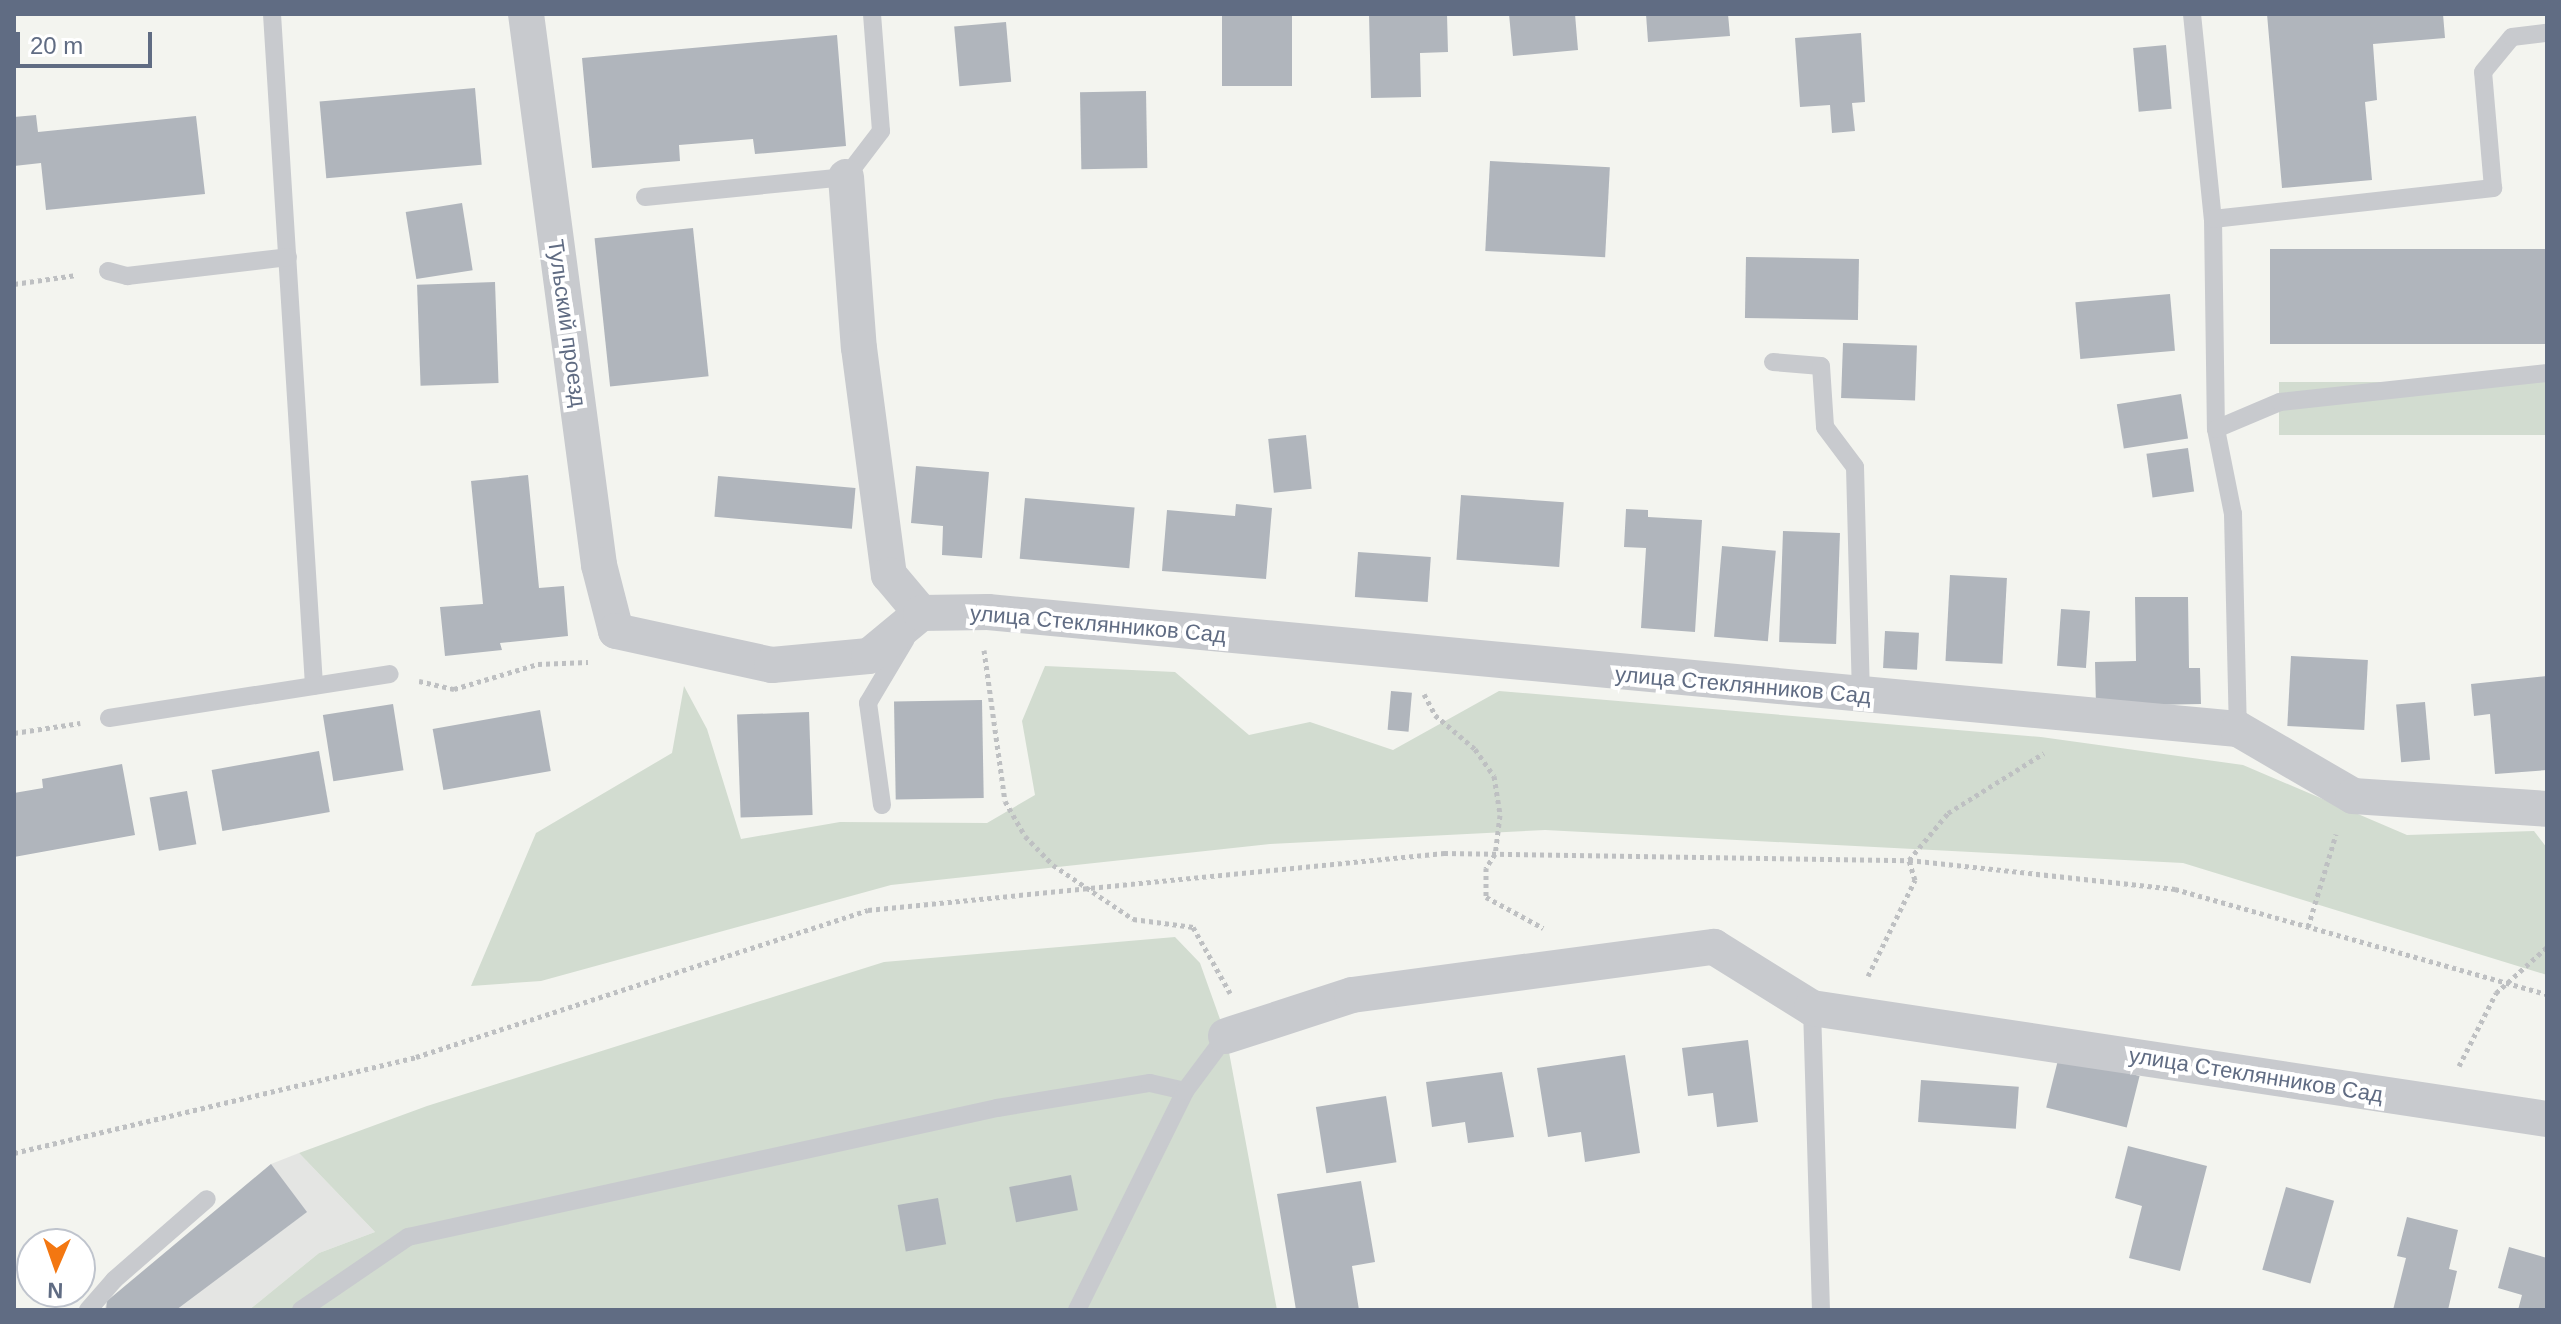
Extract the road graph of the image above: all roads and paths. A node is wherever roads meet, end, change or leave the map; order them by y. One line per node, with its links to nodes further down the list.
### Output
1 (272, 14): 9 (lane)
2 (526, 14): 17 (street, Тульский проезд)
3 (872, 14): 6 (lane)
4 (2192, 14): 8 (lane)
5 (2547, 33): 8 (lane)
6 (846, 177): 7 (lane); 16 (street)
7 (645, 197)
8 (2213, 219): 14 (lane)
9 (288, 257): 10 (lane); 20 (lane)
10 (108, 271): 11 (path)
11 (14, 284)
12 (1773, 362): 21 (lane)
13 (2547, 373): 14 (lane)
14 (2216, 429): 24 (lane)
15 (988, 612): 16 (street, улица Стеклянников Сад); 18 (street, улица Стеклянников Сад); 31 (path)
16 (921, 613): 17 (street); 27 (lane)
17 (616, 631): 19 (path)
18 (1401, 652): 21 (street, улица Стеклянников Сад); 29 (path)
19 (390, 674): 20 (lane)
20 (314, 686): 22 (lane)
21 (1861, 696): 23 (street, улица Стеклянников Сад)
22 (109, 718): 25 (path)
23 (2100, 719): 24 (street, улица Стеклянников Сад); 30 (path)
24 (2238, 729): 26 (street, улица Стеклянников Сад)
25 (14, 733)
26 (2353, 796): 28 (street, улица Стеклянников Сад); 32 (path)
27 (882, 805)
28 (2547, 809)
29 (1495, 854): 30 (path); 31 (path); 34 (path)
30 (1909, 860): 32 (path); 35 (path)
31 (1087, 888): 39 (path); 43 (path)
32 (2308, 927): 36 (path)
33 (2547, 947): 36 (path)
34 (1603, 962): 38 (street, улица Стеклянников Сад); 39 (street, улица Стеклянников Сад)
35 (1867, 979)
36 (2505, 983): 37 (path); 41 (path)
37 (2547, 994)
38 (1812, 1008): 41 (street, улица Стеклянников Сад); 48 (lane)
39 (1238, 1032): 40 (lane)
40 (1185, 1091): 46 (lane); 47 (lane)
41 (2429, 1102): 42 (street, улица Стеклянников Сад)
42 (2547, 1119)
43 (14, 1153)
44 (207, 1199): 45 (lane)
45 (88, 1310)
46 (301, 1310)
47 (1077, 1310)
48 (1821, 1310)

